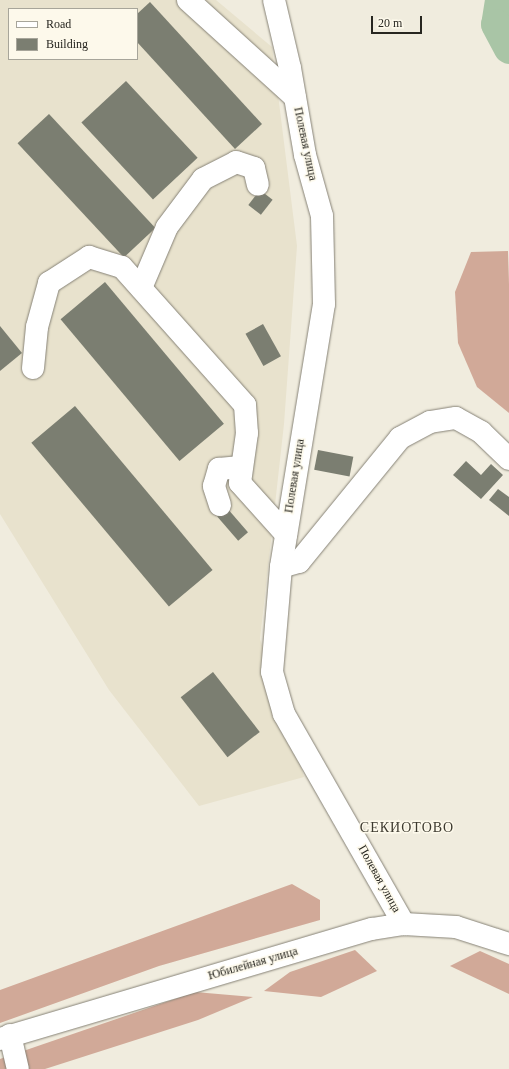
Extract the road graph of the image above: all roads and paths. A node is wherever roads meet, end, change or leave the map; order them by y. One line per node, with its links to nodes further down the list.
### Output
1 (188, 0): 3 (street)
2 (274, 0): 3 (street, Полевая улица)
3 (295, 97): 10 (street, Полевая улица)
4 (258, 185): 5 (street)
5 (140, 288): 6 (street); 8 (street)
6 (33, 368)
7 (509, 459): 11 (street)
8 (241, 467): 9 (street); 10 (street)
9 (220, 505)
10 (286, 534): 11 (street, Полевая улица)
11 (281, 567): 12 (street, Полевая улица)
12 (404, 924): 13 (street, Юбилейная улица); 14 (street, Юбилейная улица)
13 (509, 944)
14 (5, 1037): 15 (street)
15 (18, 1069)

